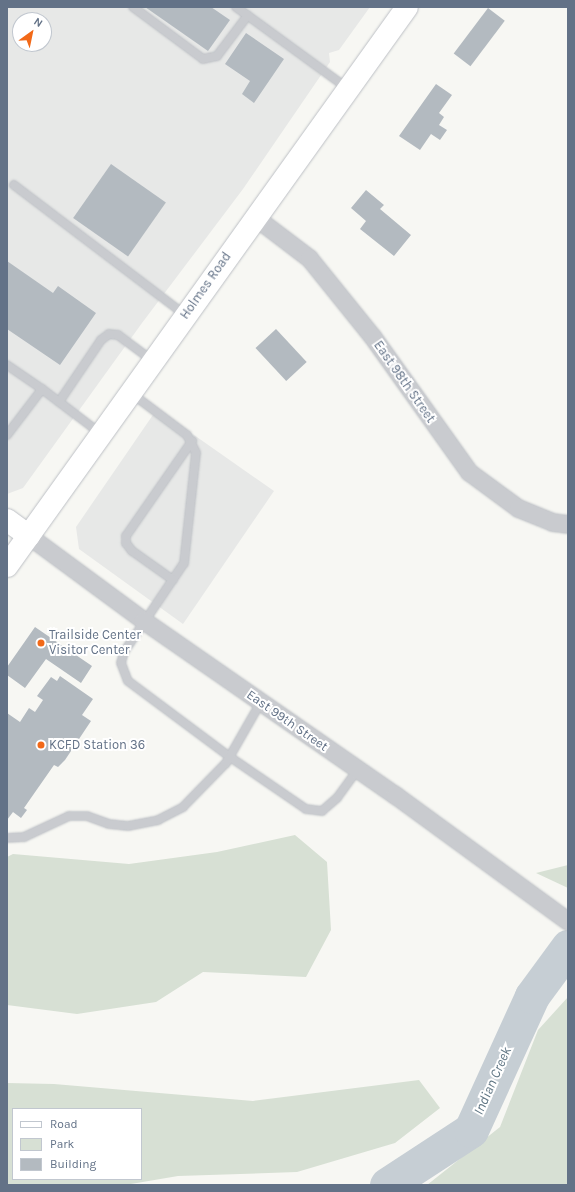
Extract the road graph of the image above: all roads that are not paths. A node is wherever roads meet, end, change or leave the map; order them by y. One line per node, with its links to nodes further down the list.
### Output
1 (133, 7): 4 (lane)
2 (236, 7): 4 (lane)
3 (407, 7): 5 (main road, Holmes Road)
4 (248, 15): 5 (lane)
5 (348, 88): 7 (main road, Holmes Road)
6 (14, 186): 8 (lane)
7 (255, 217): 8 (main road, Holmes Road); 18 (street, East 98th Street)
8 (185, 315): 9 (main road, Holmes Road)
9 (153, 361): 12 (main road, Holmes Road); 13 (lane)
10 (7, 365): 11 (lane)
11 (42, 389): 13 (lane); 15 (lane)
12 (130, 392): 14 (main road, Holmes Road); 16 (lane)
13 (59, 402): 14 (lane)
14 (101, 434): 19 (main road, Holmes Road)
15 (7, 435)
16 (192, 441): 21 (lane); 21 (lane)
17 (7, 520): 19 (main road, East 99th Street)
18 (568, 524)
19 (29, 536): 20 (main road, Holmes Road); 22 (street, East 99th Street)
20 (7, 566)
21 (173, 580): 22 (lane)
22 (143, 620): 23 (street, East 99th Street); 24 (lane)
23 (261, 702): 24 (lane); 25 (street, East 99th Street)
24 (230, 757): 25 (lane); 26 (lane)
25 (357, 770): 27 (street, East 99th Street)
26 (7, 838)
27 (568, 921)

